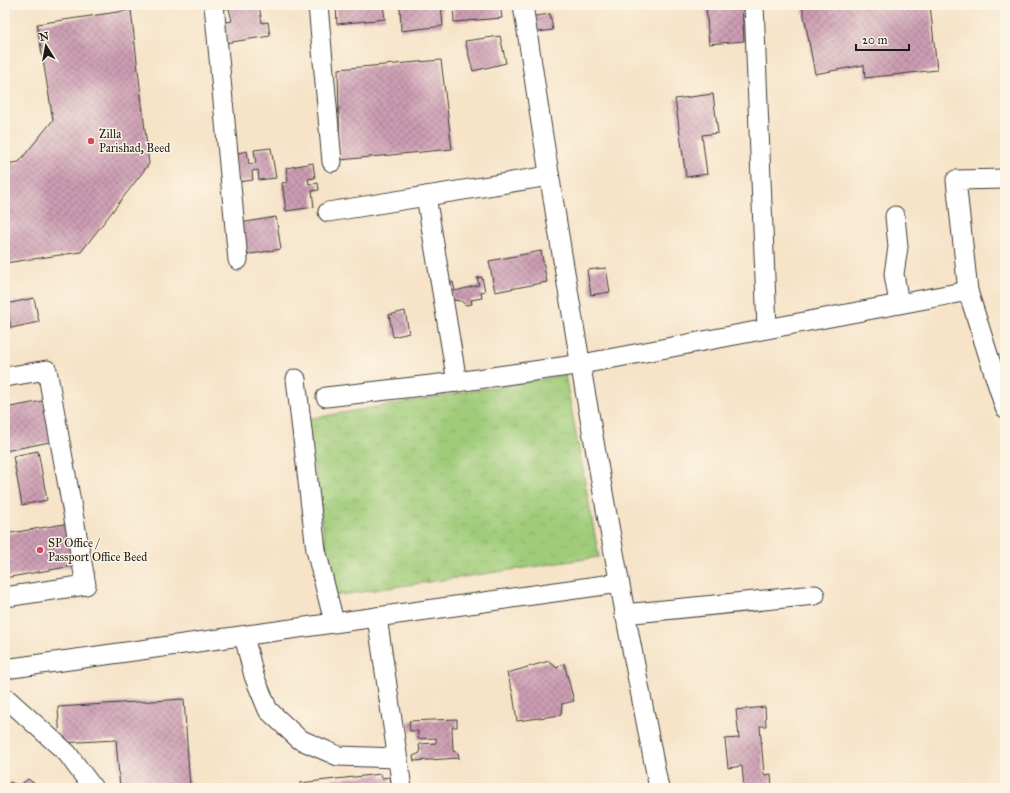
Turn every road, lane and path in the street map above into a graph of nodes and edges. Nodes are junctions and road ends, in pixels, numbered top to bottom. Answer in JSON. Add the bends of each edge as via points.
{"nodes":[{"id":1,"x":214,"y":5,"type":"edge"},
{"id":2,"x":318,"y":5,"type":"edge"},
{"id":3,"x":523,"y":5,"type":"edge"},
{"id":4,"x":754,"y":5,"type":"edge"},
{"id":5,"x":332,"y":162,"type":"dead end"},
{"id":6,"x":549,"y":176,"type":"junction"},
{"id":7,"x":1005,"y":179,"type":"edge"},
{"id":8,"x":426,"y":196,"type":"junction"},
{"id":9,"x":328,"y":212,"type":"dead end"},
{"id":10,"x":895,"y":216,"type":"dead end"},
{"id":11,"x":238,"y":260,"type":"dead end"},
{"id":12,"x":968,"y":291,"type":"junction"},
{"id":13,"x":899,"y":304,"type":"junction"},
{"id":14,"x":767,"y":328,"type":"junction"},
{"id":15,"x":582,"y":364,"type":"junction"},
{"id":16,"x":5,"y":377,"type":"edge"},
{"id":17,"x":296,"y":379,"type":"dead end"},
{"id":18,"x":457,"y":382,"type":"junction"},
{"id":19,"x":326,"y":398,"type":"dead end"},
{"id":20,"x":1005,"y":408,"type":"edge"},
{"id":21,"x":619,"y":583,"type":"junction"},
{"id":22,"x":815,"y":595,"type":"dead end"},
{"id":23,"x":5,"y":597,"type":"edge"},
{"id":24,"x":624,"y":614,"type":"junction"},
{"id":25,"x":377,"y":617,"type":"junction"},
{"id":26,"x":334,"y":622,"type":"junction"},
{"id":27,"x":244,"y":636,"type":"junction"},
{"id":28,"x":5,"y":669,"type":"edge"},
{"id":29,"x":5,"y":697,"type":"edge"},
{"id":30,"x":397,"y":758,"type":"junction"},
{"id":31,"x":93,"y":788,"type":"edge"},
{"id":32,"x":402,"y":788,"type":"edge"},
{"id":33,"x":659,"y":788,"type":"edge"}],
"edges":[{"from":1,"to":11,"type":"street"},
{"from":2,"to":5,"type":"street"},
{"from":3,"to":6,"type":"street"},
{"from":4,"to":14,"type":"street"},
{"from":6,"to":8,"type":"street"},
{"from":6,"to":15,"type":"street"},
{"from":7,"to":12,"type":"street","via":[[956,180]]},
{"from":8,"to":9,"type":"street"},
{"from":8,"to":18,"type":"street"},
{"from":10,"to":13,"type":"street","via":[[898,247],[894,274]]},
{"from":12,"to":13,"type":"street"},
{"from":12,"to":20,"type":"street"},
{"from":13,"to":14,"type":"street"},
{"from":14,"to":15,"type":"street"},
{"from":15,"to":18,"type":"street"},
{"from":15,"to":21,"type":"street"},
{"from":16,"to":23,"type":"street","via":[[47,370],[86,585]]},
{"from":17,"to":26,"type":"street","via":[[316,550]]},
{"from":18,"to":19,"type":"street"},
{"from":21,"to":24,"type":"street"},
{"from":21,"to":25,"type":"street"},
{"from":22,"to":24,"type":"street"},
{"from":24,"to":33,"type":"street"},
{"from":25,"to":26,"type":"street"},
{"from":25,"to":30,"type":"street"},
{"from":26,"to":27,"type":"street"},
{"from":27,"to":28,"type":"street"},
{"from":27,"to":30,"type":"street","via":[[254,676],[268,710],[299,739],[338,756]]},
{"from":29,"to":31,"type":"street","via":[[67,753]]},
{"from":30,"to":32,"type":"street"}]}
